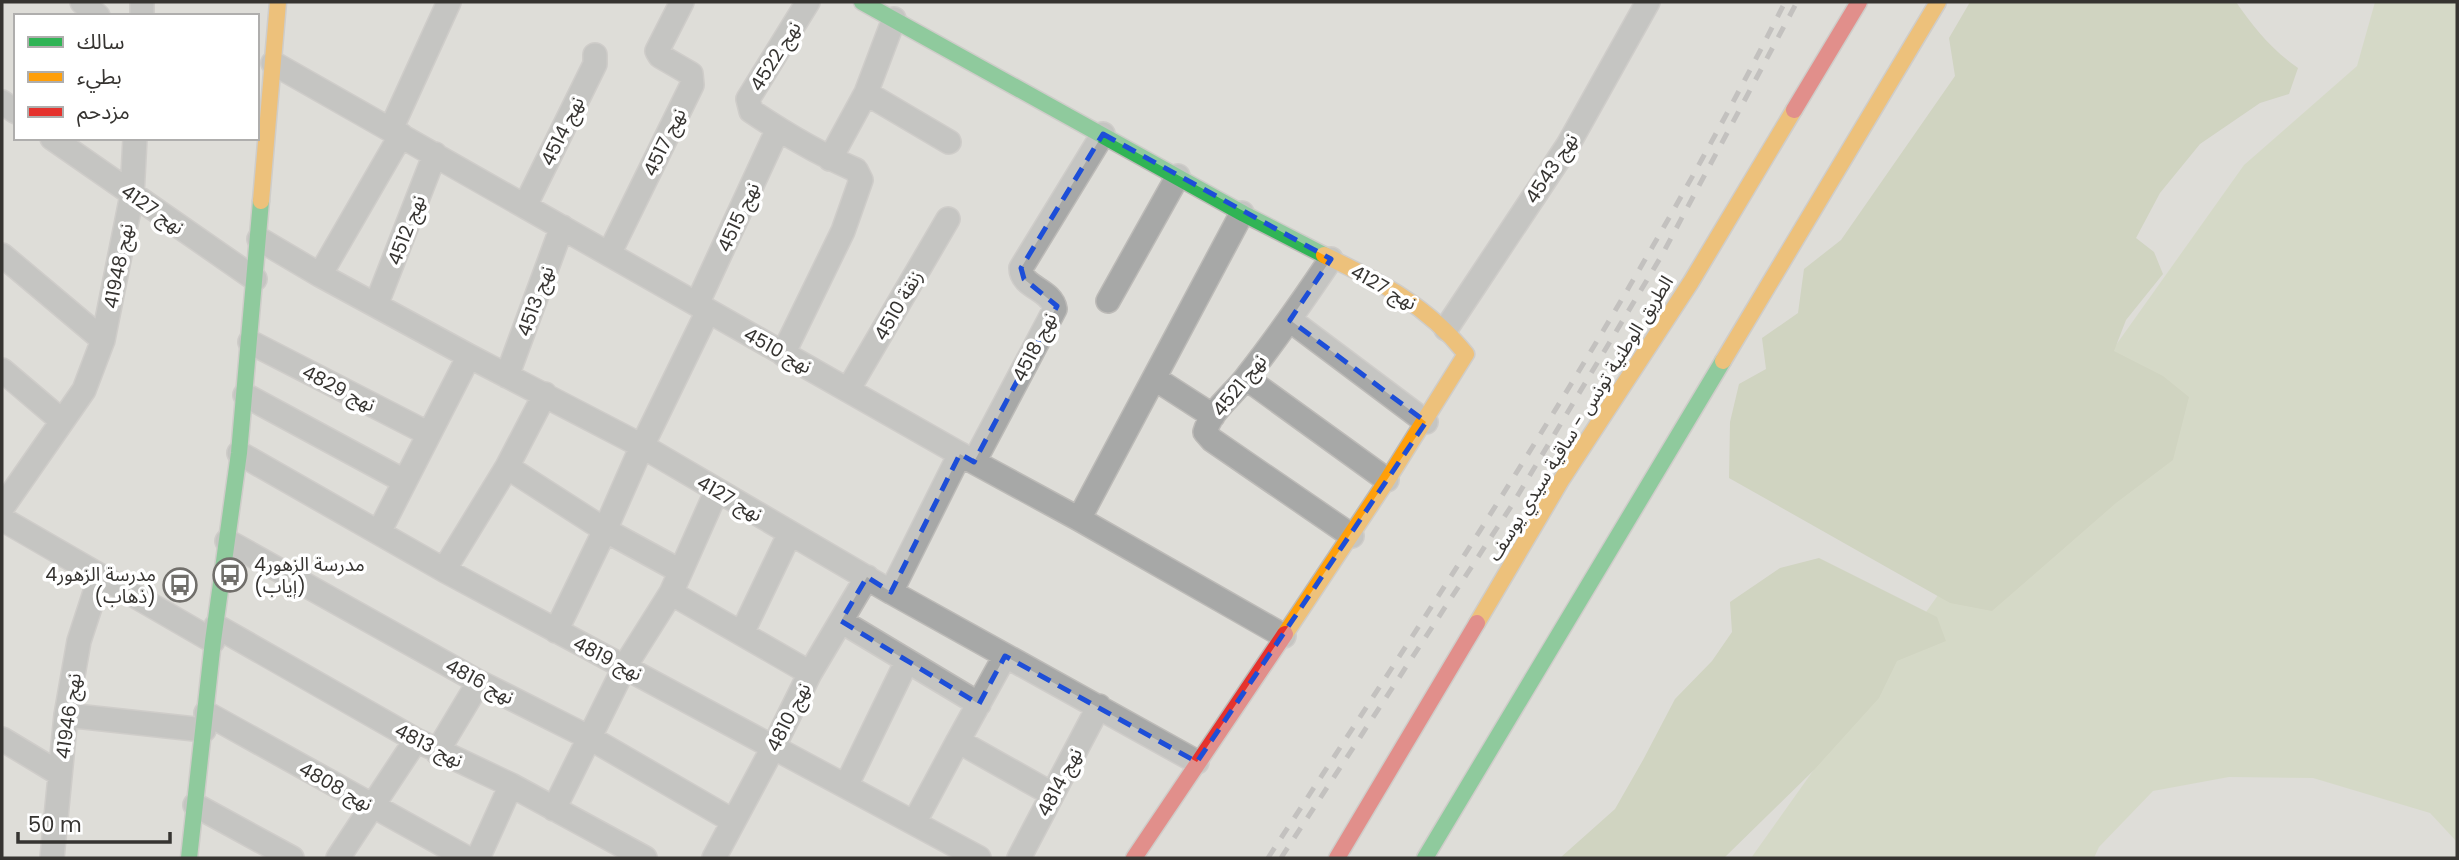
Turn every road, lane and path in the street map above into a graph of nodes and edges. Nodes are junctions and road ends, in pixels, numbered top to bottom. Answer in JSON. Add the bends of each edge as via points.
{"nodes":[{"id":1,"x":82,"y":2,"type":"edge"},
{"id":2,"x":278,"y":2,"type":"edge"},
{"id":3,"x":449,"y":2,"type":"edge"},
{"id":4,"x":682,"y":2,"type":"edge"},
{"id":5,"x":808,"y":2,"type":"edge"},
{"id":6,"x":862,"y":2,"type":"edge"},
{"id":7,"x":1648,"y":2,"type":"edge"},
{"id":8,"x":1859,"y":2,"type":"edge"},
{"id":9,"x":1938,"y":2,"type":"edge"},
{"id":10,"x":96,"y":14,"type":"edge"},
{"id":11,"x":894,"y":19,"type":"junction"},
{"id":12,"x":595,"y":55,"type":"dead end"},
{"id":13,"x":268,"y":69,"type":"edge"},
{"id":14,"x":866,"y":93,"type":"junction"},
{"id":15,"x":778,"y":129,"type":"junction"},
{"id":16,"x":396,"y":132,"type":"junction"},
{"id":17,"x":1103,"y":134,"type":"junction"},
{"id":18,"x":55,"y":140,"type":"edge"},
{"id":19,"x":135,"y":140,"type":"edge"},
{"id":20,"x":949,"y":142,"type":"dead end"},
{"id":21,"x":435,"y":155,"type":"junction"},
{"id":22,"x":830,"y":159,"type":"junction"},
{"id":23,"x":1178,"y":176,"type":"junction"},
{"id":24,"x":132,"y":195,"type":"junction"},
{"id":25,"x":525,"y":205,"type":"junction"},
{"id":26,"x":1242,"y":212,"type":"junction"},
{"id":27,"x":948,"y":219,"type":"dead end"},
{"id":28,"x":562,"y":227,"type":"junction"},
{"id":29,"x":259,"y":239,"type":"junction"},
{"id":30,"x":609,"y":254,"type":"junction"},
{"id":31,"x":1331,"y":259,"type":"junction"},
{"id":32,"x":3,"y":260,"type":"edge"},
{"id":33,"x":320,"y":275,"type":"junction"},
{"id":34,"x":256,"y":279,"type":"junction"},
{"id":35,"x":1108,"y":301,"type":"dead end"},
{"id":36,"x":376,"y":305,"type":"junction"},
{"id":37,"x":703,"y":308,"type":"junction"},
{"id":38,"x":1290,"y":320,"type":"junction"},
{"id":39,"x":1446,"y":329,"type":"junction"},
{"id":40,"x":103,"y":340,"type":"junction"},
{"id":41,"x":250,"y":342,"type":"junction"},
{"id":42,"x":783,"y":354,"type":"junction"},
{"id":43,"x":469,"y":356,"type":"junction"},
{"id":44,"x":2,"y":370,"type":"edge"},
{"id":45,"x":507,"y":376,"type":"junction"},
{"id":46,"x":1154,"y":378,"type":"junction"},
{"id":47,"x":1246,"y":378,"type":"junction"},
{"id":48,"x":848,"y":390,"type":"junction"},
{"id":49,"x":545,"y":394,"type":"junction"},
{"id":50,"x":245,"y":395,"type":"junction"},
{"id":51,"x":1213,"y":416,"type":"junction"},
{"id":52,"x":62,"y":421,"type":"junction"},
{"id":53,"x":1426,"y":422,"type":"junction"},
{"id":54,"x":429,"y":434,"type":"junction"},
{"id":55,"x":642,"y":446,"type":"junction"},
{"id":56,"x":239,"y":453,"type":"junction"},
{"id":57,"x":967,"y":458,"type":"junction"},
{"id":58,"x":508,"y":467,"type":"junction"},
{"id":59,"x":1387,"y":480,"type":"junction"},
{"id":60,"x":404,"y":481,"type":"junction"},
{"id":61,"x":8,"y":483,"type":"edge"},
{"id":62,"x":717,"y":490,"type":"junction"},
{"id":63,"x":2,"y":508,"type":"edge"},
{"id":64,"x":2,"y":519,"type":"edge"},
{"id":65,"x":1079,"y":519,"type":"junction"},
{"id":66,"x":605,"y":530,"type":"junction"},
{"id":67,"x":379,"y":532,"type":"junction"},
{"id":68,"x":790,"y":533,"type":"junction"},
{"id":69,"x":1352,"y":536,"type":"junction"},
{"id":70,"x":227,"y":541,"type":"junction"},
{"id":71,"x":444,"y":570,"type":"junction"},
{"id":72,"x":867,"y":577,"type":"junction"},
{"id":73,"x":100,"y":578,"type":"junction"},
{"id":74,"x":675,"y":582,"type":"junction"},
{"id":75,"x":891,"y":592,"type":"junction"},
{"id":76,"x":841,"y":621,"type":"junction"},
{"id":77,"x":556,"y":631,"type":"junction"},
{"id":78,"x":742,"y":633,"type":"junction"},
{"id":79,"x":214,"y":634,"type":"junction"},
{"id":80,"x":1284,"y":636,"type":"junction"},
{"id":81,"x":1005,"y":656,"type":"junction"},
{"id":82,"x":907,"y":661,"type":"junction"},
{"id":83,"x":625,"y":666,"type":"junction"},
{"id":84,"x":810,"y":673,"type":"junction"},
{"id":85,"x":479,"y":681,"type":"junction"},
{"id":86,"x":979,"y":704,"type":"junction"},
{"id":87,"x":1100,"y":706,"type":"junction"},
{"id":88,"x":66,"y":715,"type":"junction"},
{"id":89,"x":205,"y":721,"type":"junction"},
{"id":90,"x":2,"y":738,"type":"edge"},
{"id":91,"x":590,"y":738,"type":"junction"},
{"id":92,"x":416,"y":740,"type":"junction"},
{"id":93,"x":958,"y":741,"type":"junction"},
{"id":94,"x":774,"y":746,"type":"junction"},
{"id":95,"x":437,"y":752,"type":"junction"},
{"id":96,"x":1197,"y":762,"type":"junction"},
{"id":97,"x":60,"y":774,"type":"junction"},
{"id":98,"x":511,"y":785,"type":"junction"},
{"id":99,"x":846,"y":786,"type":"junction"},
{"id":100,"x":1052,"y":794,"type":"junction"},
{"id":101,"x":195,"y":806,"type":"junction"},
{"id":102,"x":372,"y":806,"type":"junction"},
{"id":103,"x":554,"y":809,"type":"junction"},
{"id":104,"x":733,"y":821,"type":"junction"},
{"id":105,"x":914,"y":823,"type":"junction"},
{"id":106,"x":602,"y":848,"type":"edge"},
{"id":107,"x":52,"y":858,"type":"edge"},
{"id":108,"x":189,"y":858,"type":"edge"},
{"id":109,"x":292,"y":858,"type":"edge"},
{"id":110,"x":338,"y":858,"type":"edge"},
{"id":111,"x":467,"y":858,"type":"edge"},
{"id":112,"x":478,"y":858,"type":"edge"},
{"id":113,"x":645,"y":858,"type":"edge"},
{"id":114,"x":714,"y":858,"type":"edge"},
{"id":115,"x":979,"y":858,"type":"edge"},
{"id":116,"x":1019,"y":858,"type":"edge"},
{"id":117,"x":1134,"y":858,"type":"edge"},
{"id":118,"x":1337,"y":858,"type":"edge"},
{"id":119,"x":1426,"y":858,"type":"edge"}],
"edges":[{"from":1,"to":10,"type":"street"},
{"from":2,"to":13,"type":"main road"},
{"from":3,"to":16,"type":"street"},
{"from":4,"to":30,"type":"street","name":"نهج 4517","via":[[657,51],[691,74],[692,85]]},
{"from":5,"to":15,"type":"street","name":"نهج 4522","via":[[748,99],[751,111]]},
{"from":6,"to":11,"type":"main road","name":"نهج 4127"},
{"from":7,"to":39,"type":"street","name":"نهج 4543","via":[[1568,145]]},
{"from":8,"to":118,"type":"main road","name":"الطريق الوطنية تونس - ساقية سيدي يوسف","via":[[1690,282],[1562,479]]},
{"from":9,"to":119,"type":"main road"},
{"from":11,"to":14,"type":"street"},
{"from":11,"to":17,"type":"main road","name":"نهج 4127"},
{"from":12,"to":25,"type":"street","name":"نهج 4514","via":[[595,64]]},
{"from":13,"to":16,"type":"street","name":"نهج 4510"},
{"from":13,"to":29,"type":"main road"},
{"from":14,"to":20,"type":"street"},
{"from":14,"to":22,"type":"street"},
{"from":15,"to":22,"type":"street"},
{"from":15,"to":37,"type":"street","name":"نهج 4515"},
{"from":16,"to":21,"type":"street","name":"نهج 4510"},
{"from":16,"to":33,"type":"street"},
{"from":17,"to":23,"type":"main road","name":"نهج 4127"},
{"from":17,"to":57,"type":"street","name":"نهج 4518","via":[[1021,268],[1024,279],[1050,297],[1055,309]]},
{"from":18,"to":24,"type":"street","name":"نهج 4127"},
{"from":19,"to":24,"type":"street","name":"نهج 41948"},
{"from":21,"to":25,"type":"street","name":"نهج 4510"},
{"from":21,"to":36,"type":"street","name":"نهج 4512"},
{"from":22,"to":42,"type":"street","via":[[856,170],[861,180],[843,231]]},
{"from":23,"to":26,"type":"main road","name":"نهج 4127"},
{"from":23,"to":35,"type":"street"},
{"from":24,"to":34,"type":"street","name":"نهج 4127"},
{"from":24,"to":40,"type":"street","name":"نهج 41948"},
{"from":25,"to":28,"type":"street","name":"نهج 4510"},
{"from":26,"to":31,"type":"main road","name":"نهج 4127"},
{"from":26,"to":46,"type":"street"},
{"from":27,"to":48,"type":"street","name":"زنقة 4510"},
{"from":28,"to":30,"type":"street","name":"نهج 4510"},
{"from":28,"to":45,"type":"street","name":"نهج 4513"},
{"from":29,"to":33,"type":"street","name":"نهج 4127"},
{"from":29,"to":34,"type":"main road"},
{"from":30,"to":37,"type":"street","name":"نهج 4510"},
{"from":31,"to":38,"type":"street","name":"نهج 4521"},
{"from":31,"to":39,"type":"main road","name":"نهج 4127","via":[[1393,288]]},
{"from":32,"to":40,"type":"street"},
{"from":33,"to":36,"type":"street","name":"نهج 4127"},
{"from":34,"to":41,"type":"main road"},
{"from":36,"to":43,"type":"street","name":"نهج 4127"},
{"from":37,"to":42,"type":"street","name":"نهج 4510"},
{"from":37,"to":55,"type":"street","name":"نهج 4515"},
{"from":38,"to":47,"type":"street","name":"نهج 4521"},
{"from":38,"to":53,"type":"street"},
{"from":39,"to":53,"type":"main road","name":"نهج 4127","via":[[1466,354]]},
{"from":40,"to":52,"type":"street","name":"نهج 41948","via":[[84,390]]},
{"from":41,"to":50,"type":"main road"},
{"from":41,"to":54,"type":"street","name":"نهج 4829"},
{"from":42,"to":48,"type":"street","name":"نهج 4510"},
{"from":43,"to":45,"type":"street","name":"نهج 4127"},
{"from":43,"to":54,"type":"street"},
{"from":44,"to":52,"type":"street"},
{"from":45,"to":49,"type":"street","name":"نهج 4127"},
{"from":46,"to":51,"type":"street"},
{"from":46,"to":65,"type":"street"},
{"from":47,"to":51,"type":"street","name":"نهج 4521"},
{"from":47,"to":59,"type":"street"},
{"from":48,"to":57,"type":"street","name":"نهج 4510"},
{"from":49,"to":55,"type":"street","name":"نهج 4127"},
{"from":49,"to":58,"type":"street"},
{"from":50,"to":56,"type":"main road"},
{"from":50,"to":60,"type":"street"},
{"from":51,"to":69,"type":"street","name":"نهج 4521","via":[[1205,432],[1212,440]]},
{"from":52,"to":61,"type":"street","name":"نهج 41948"},
{"from":53,"to":59,"type":"main road","name":"نهج 4127"},
{"from":54,"to":60,"type":"street"},
{"from":55,"to":62,"type":"street","name":"نهج 4127"},
{"from":55,"to":66,"type":"street","name":"نهج 4515"},
{"from":56,"to":67,"type":"street","name":"نهج 4819"},
{"from":56,"to":70,"type":"main road"},
{"from":57,"to":65,"type":"street","name":"نهج 4510"},
{"from":57,"to":75,"type":"street","name":"نهج 4518"},
{"from":58,"to":66,"type":"street"},
{"from":58,"to":71,"type":"street"},
{"from":59,"to":69,"type":"main road","name":"نهج 4127"},
{"from":60,"to":67,"type":"street"},
{"from":61,"to":63,"type":"street","name":"نهج 41948"},
{"from":62,"to":68,"type":"street","name":"نهج 4127"},
{"from":62,"to":74,"type":"street"},
{"from":64,"to":73,"type":"street","name":"نهج 4813"},
{"from":65,"to":80,"type":"street","name":"نهج 4510"},
{"from":66,"to":74,"type":"street"},
{"from":66,"to":77,"type":"street","name":"نهج 4515"},
{"from":67,"to":71,"type":"street","name":"نهج 4819"},
{"from":68,"to":72,"type":"street","name":"نهج 4127"},
{"from":68,"to":78,"type":"street"},
{"from":69,"to":80,"type":"main road","name":"نهج 4127"},
{"from":70,"to":79,"type":"main road"},
{"from":70,"to":85,"type":"street","name":"نهج 4816"},
{"from":71,"to":77,"type":"street","name":"نهج 4819"},
{"from":72,"to":75,"type":"street","name":"نهج 4127"},
{"from":72,"to":76,"type":"street","name":"نهج 4810"},
{"from":73,"to":79,"type":"street","name":"نهج 4813"},
{"from":73,"to":88,"type":"street","name":"نهج 41946","via":[[79,641]]},
{"from":74,"to":78,"type":"street"},
{"from":74,"to":83,"type":"street"},
{"from":75,"to":81,"type":"street","name":"نهج 4127"},
{"from":76,"to":82,"type":"street"},
{"from":76,"to":84,"type":"street","name":"نهج 4810"},
{"from":77,"to":83,"type":"street","name":"نهج 4819"},
{"from":78,"to":84,"type":"street"},
{"from":79,"to":89,"type":"main road"},
{"from":79,"to":92,"type":"street","name":"نهج 4813"},
{"from":80,"to":96,"type":"main road","name":"نهج 4127"},
{"from":81,"to":86,"type":"street"},
{"from":81,"to":87,"type":"street","name":"نهج 4127"},
{"from":82,"to":86,"type":"street"},
{"from":82,"to":99,"type":"street"},
{"from":83,"to":91,"type":"street"},
{"from":83,"to":94,"type":"street","name":"نهج 4819"},
{"from":84,"to":94,"type":"street","name":"نهج 4810"},
{"from":85,"to":91,"type":"street","name":"نهج 4816"},
{"from":85,"to":95,"type":"street"},
{"from":86,"to":93,"type":"street"},
{"from":87,"to":96,"type":"street","name":"نهج 4127"},
{"from":87,"to":100,"type":"street","name":"نهج 4814"},
{"from":88,"to":89,"type":"street"},
{"from":88,"to":97,"type":"street","name":"نهج 41946"},
{"from":89,"to":101,"type":"main road"},
{"from":89,"to":102,"type":"street","name":"نهج 4808"},
{"from":90,"to":97,"type":"street"},
{"from":91,"to":103,"type":"street"},
{"from":91,"to":104,"type":"street","name":"نهج 4816"},
{"from":92,"to":95,"type":"street","name":"نهج 4813"},
{"from":92,"to":102,"type":"street"},
{"from":93,"to":100,"type":"street"},
{"from":93,"to":105,"type":"street"},
{"from":94,"to":99,"type":"street","name":"نهج 4819"},
{"from":94,"to":104,"type":"street","name":"نهج 4810"},
{"from":95,"to":98,"type":"street","name":"نهج 4813"},
{"from":96,"to":117,"type":"main road","name":"نهج 4127"},
{"from":97,"to":107,"type":"street","name":"نهج 41946"},
{"from":98,"to":103,"type":"street","name":"نهج 4813"},
{"from":98,"to":112,"type":"street"},
{"from":99,"to":105,"type":"street","name":"نهج 4819"},
{"from":100,"to":116,"type":"street","name":"نهج 4814"},
{"from":101,"to":108,"type":"main road"},
{"from":101,"to":109,"type":"street"},
{"from":102,"to":110,"type":"street"},
{"from":102,"to":111,"type":"street","name":"نهج 4808"},
{"from":103,"to":106,"type":"street","name":"نهج 4813"},
{"from":104,"to":114,"type":"street","name":"نهج 4810"},
{"from":105,"to":115,"type":"street","name":"نهج 4819"},
{"from":106,"to":113,"type":"street","name":"نهج 4813"}]}
